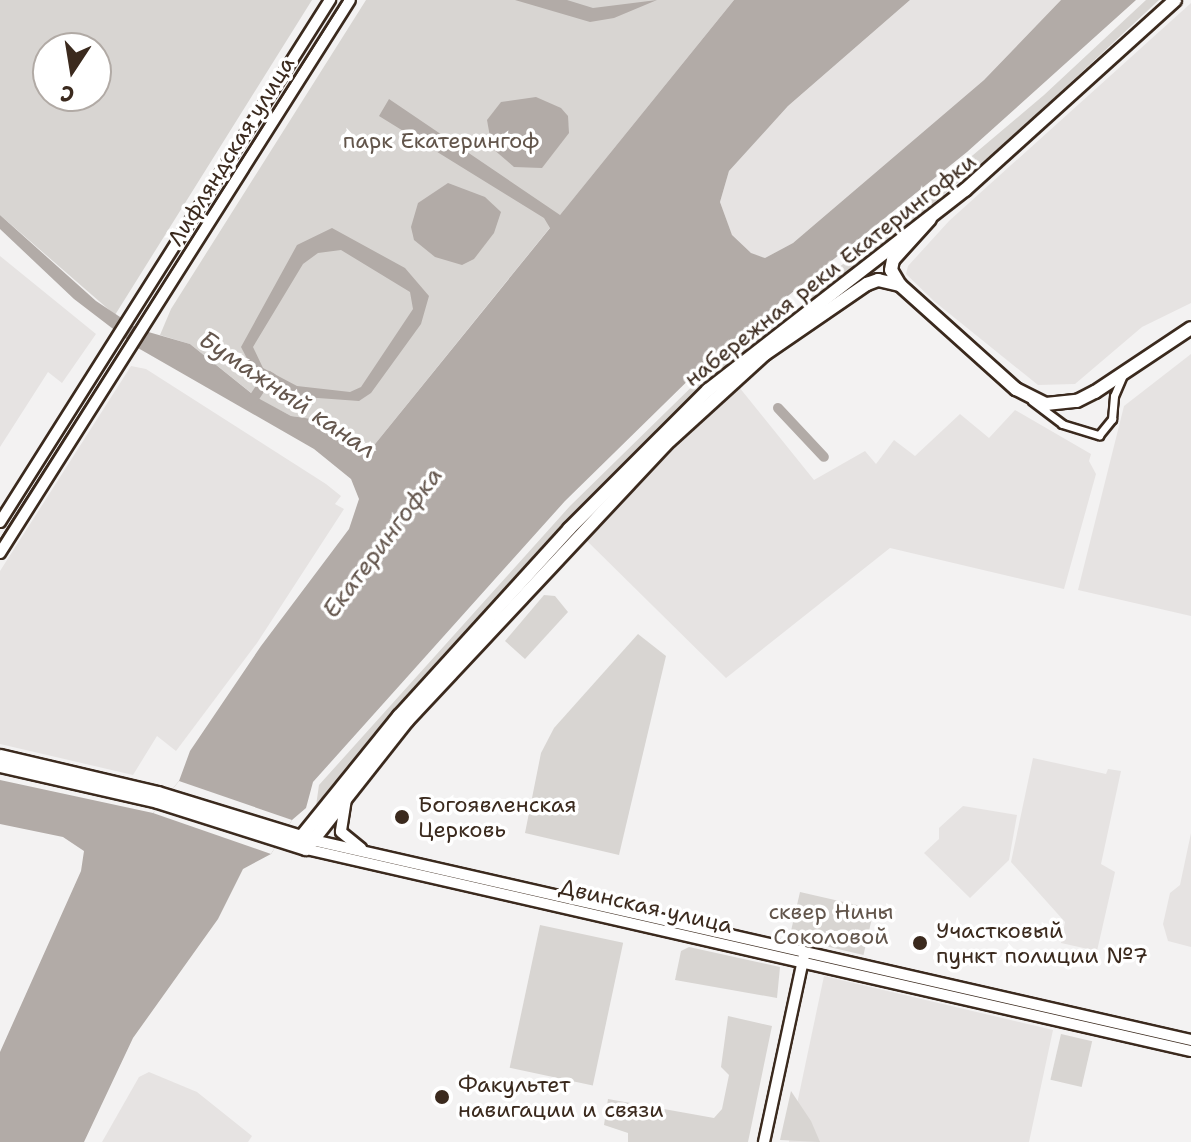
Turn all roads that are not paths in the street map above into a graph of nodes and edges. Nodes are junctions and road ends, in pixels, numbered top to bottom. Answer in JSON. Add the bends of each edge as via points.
{"nodes":[{"id":1,"x":330,"y":0,"type":"edge"},
{"id":2,"x":350,"y":0,"type":"edge"},
{"id":3,"x":1175,"y":0,"type":"edge"},
{"id":4,"x":930,"y":219,"type":"junction"},
{"id":5,"x":900,"y":285,"type":"junction"},
{"id":6,"x":1191,"y":328,"type":"edge"},
{"id":7,"x":1126,"y":370,"type":"junction"},
{"id":8,"x":1031,"y":400,"type":"junction"},
{"id":9,"x":0,"y":522,"type":"edge"},
{"id":10,"x":0,"y":553,"type":"edge"},
{"id":11,"x":0,"y":756,"type":"edge"},
{"id":12,"x":0,"y":766,"type":"edge"},
{"id":13,"x":346,"y":797,"type":"junction"},
{"id":14,"x":162,"y":799,"type":"junction"},
{"id":15,"x":307,"y":842,"type":"junction"},
{"id":16,"x":370,"y":854,"type":"junction"},
{"id":17,"x":806,"y":950,"type":"junction"},
{"id":18,"x":803,"y":962,"type":"junction"},
{"id":19,"x":1191,"y":1040,"type":"edge"},
{"id":20,"x":1191,"y":1051,"type":"edge"},
{"id":21,"x":764,"y":1142,"type":"edge"}],
"edges":[{"from":1,"to":9,"type":"street","name":"Лифляндская улица"},
{"from":2,"to":10,"type":"street","name":"Лифляндская улица"},
{"from":3,"to":4,"type":"main road","name":"набережная реки Екатерингофки","via":[[1064,105]]},
{"from":4,"to":5,"type":"main road","via":[[893,260],[891,270]]},
{"from":4,"to":15,"type":"main road","name":"набережная реки Екатерингофки","via":[[740,362],[657,439],[399,716]]},
{"from":5,"to":8,"type":"main road"},
{"from":5,"to":13,"type":"main road","name":"набережная реки Екатерингофки","via":[[878,280],[867,284],[756,362],[665,445],[407,721]]},
{"from":6,"to":7,"type":"main road"},
{"from":7,"to":8,"type":"main road","via":[[1077,401]]},
{"from":7,"to":8,"type":"street","via":[[1114,396],[1112,419],[1099,435],[1062,424]]},
{"from":11,"to":14,"type":"main road"},
{"from":12,"to":14,"type":"main road"},
{"from":13,"to":15,"type":"main road","name":"набережная реки Екатерингофки"},
{"from":13,"to":16,"type":"street","via":[[341,832]]},
{"from":14,"to":15,"type":"main road","name":"Двинская улица"},
{"from":15,"to":16,"type":"street","name":"Двинская улица"},
{"from":15,"to":18,"type":"street","name":"Двинская улица"},
{"from":16,"to":17,"type":"street","name":"Двинская улица"},
{"from":17,"to":18,"type":"street"},
{"from":17,"to":19,"type":"street","name":"Двинская улица"},
{"from":18,"to":20,"type":"street","name":"Двинская улица"},
{"from":18,"to":21,"type":"street"}]}
